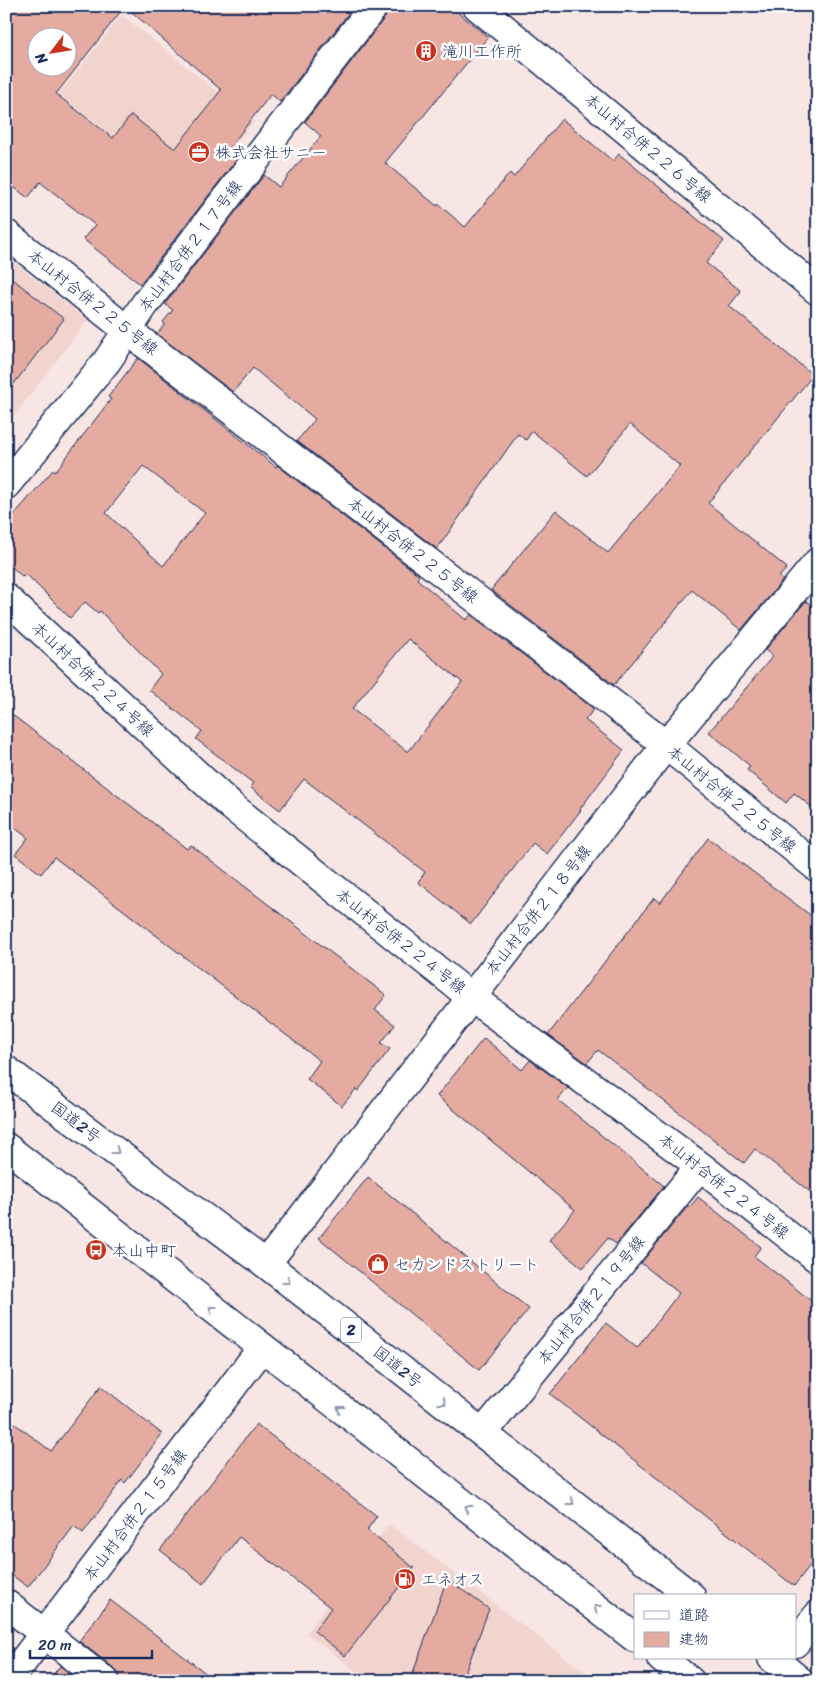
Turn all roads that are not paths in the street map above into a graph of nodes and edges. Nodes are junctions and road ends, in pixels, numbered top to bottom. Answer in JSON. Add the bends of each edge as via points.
{"nodes":[{"id":1,"x":374,"y":6,"type":"edge"},
{"id":2,"x":477,"y":6,"type":"edge"},
{"id":3,"x":6,"y":234,"type":"edge"},
{"id":4,"x":818,"y":292,"type":"edge"},
{"id":5,"x":128,"y":330,"type":"junction"},
{"id":6,"x":6,"y":485,"type":"edge"},
{"id":7,"x":818,"y":562,"type":"edge"},
{"id":8,"x":6,"y":598,"type":"edge"},
{"id":9,"x":666,"y":745,"type":"junction"},
{"id":10,"x":818,"y":868,"type":"edge"},
{"id":11,"x":471,"y":997,"type":"junction"},
{"id":12,"x":6,"y":1070,"type":"edge"},
{"id":13,"x":6,"y":1147,"type":"edge"},
{"id":14,"x":700,"y":1166,"type":"junction"},
{"id":15,"x":818,"y":1259,"type":"edge"},
{"id":16,"x":266,"y":1264,"type":"junction"},
{"id":17,"x":262,"y":1348,"type":"junction"},
{"id":18,"x":483,"y":1433,"type":"junction"},
{"id":19,"x":688,"y":1594,"type":"edge"},
{"id":20,"x":6,"y":1604,"type":"edge"},
{"id":21,"x":818,"y":1615,"type":"edge"},
{"id":22,"x":44,"y":1634,"type":"junction"},
{"id":23,"x":634,"y":1637,"type":"edge"},
{"id":24,"x":796,"y":1640,"type":"edge"},
{"id":25,"x":664,"y":1660,"type":"edge"},
{"id":26,"x":785,"y":1660,"type":"edge"},
{"id":27,"x":8,"y":1681,"type":"edge"},
{"id":28,"x":105,"y":1681,"type":"edge"},
{"id":29,"x":690,"y":1681,"type":"edge"},
{"id":30,"x":800,"y":1681,"type":"edge"}],
"edges":[{"from":1,"to":5,"type":"main road","name":"本山村合併２１７号線"},
{"from":2,"to":4,"type":"main road","name":"本山村合併２２６号線"},
{"from":3,"to":5,"type":"main road","name":"本山村合併２２５号線"},
{"from":5,"to":6,"type":"main road","name":"本山村合併２１７号線","via":[[107,361]]},
{"from":5,"to":9,"type":"main road","name":"本山村合併２２５号線"},
{"from":7,"to":9,"type":"main road","name":"本山村合併２１８号線"},
{"from":8,"to":11,"type":"main road","name":"本山村合併２２４号線","via":[[230,805]]},
{"from":9,"to":10,"type":"main road","name":"本山村合併２２５号線"},
{"from":9,"to":11,"type":"main road","name":"本山村合併２１８号線"},
{"from":11,"to":14,"type":"main road","name":"本山村合併２２４号線"},
{"from":11,"to":16,"type":"main road","name":"本山村合併２１８号線"},
{"from":12,"to":16,"type":"main road","name":"国道2号","number":"2","one_way":true},
{"from":17,"to":13,"type":"main road","one_way":true},
{"from":14,"to":15,"type":"main road","name":"本山村合併２２４号線"},
{"from":14,"to":18,"type":"main road","name":"本山村合併２１９号線"},
{"from":16,"to":18,"type":"main road","name":"国道2号","number":"2","one_way":true},
{"from":17,"to":22,"type":"main road","name":"本山村合併２１５号線"},
{"from":23,"to":17,"type":"main road","one_way":true},
{"from":18,"to":19,"type":"main road","name":"国道2号","number":"2","one_way":true},
{"from":20,"to":22,"type":"main road"},
{"from":21,"to":24,"type":"main road"},
{"from":22,"to":27,"type":"main road","name":"本山村合併２１５号線"},
{"from":22,"to":28,"type":"main road"},
{"from":25,"to":29,"type":"main road"},
{"from":26,"to":30,"type":"main road"}]}
